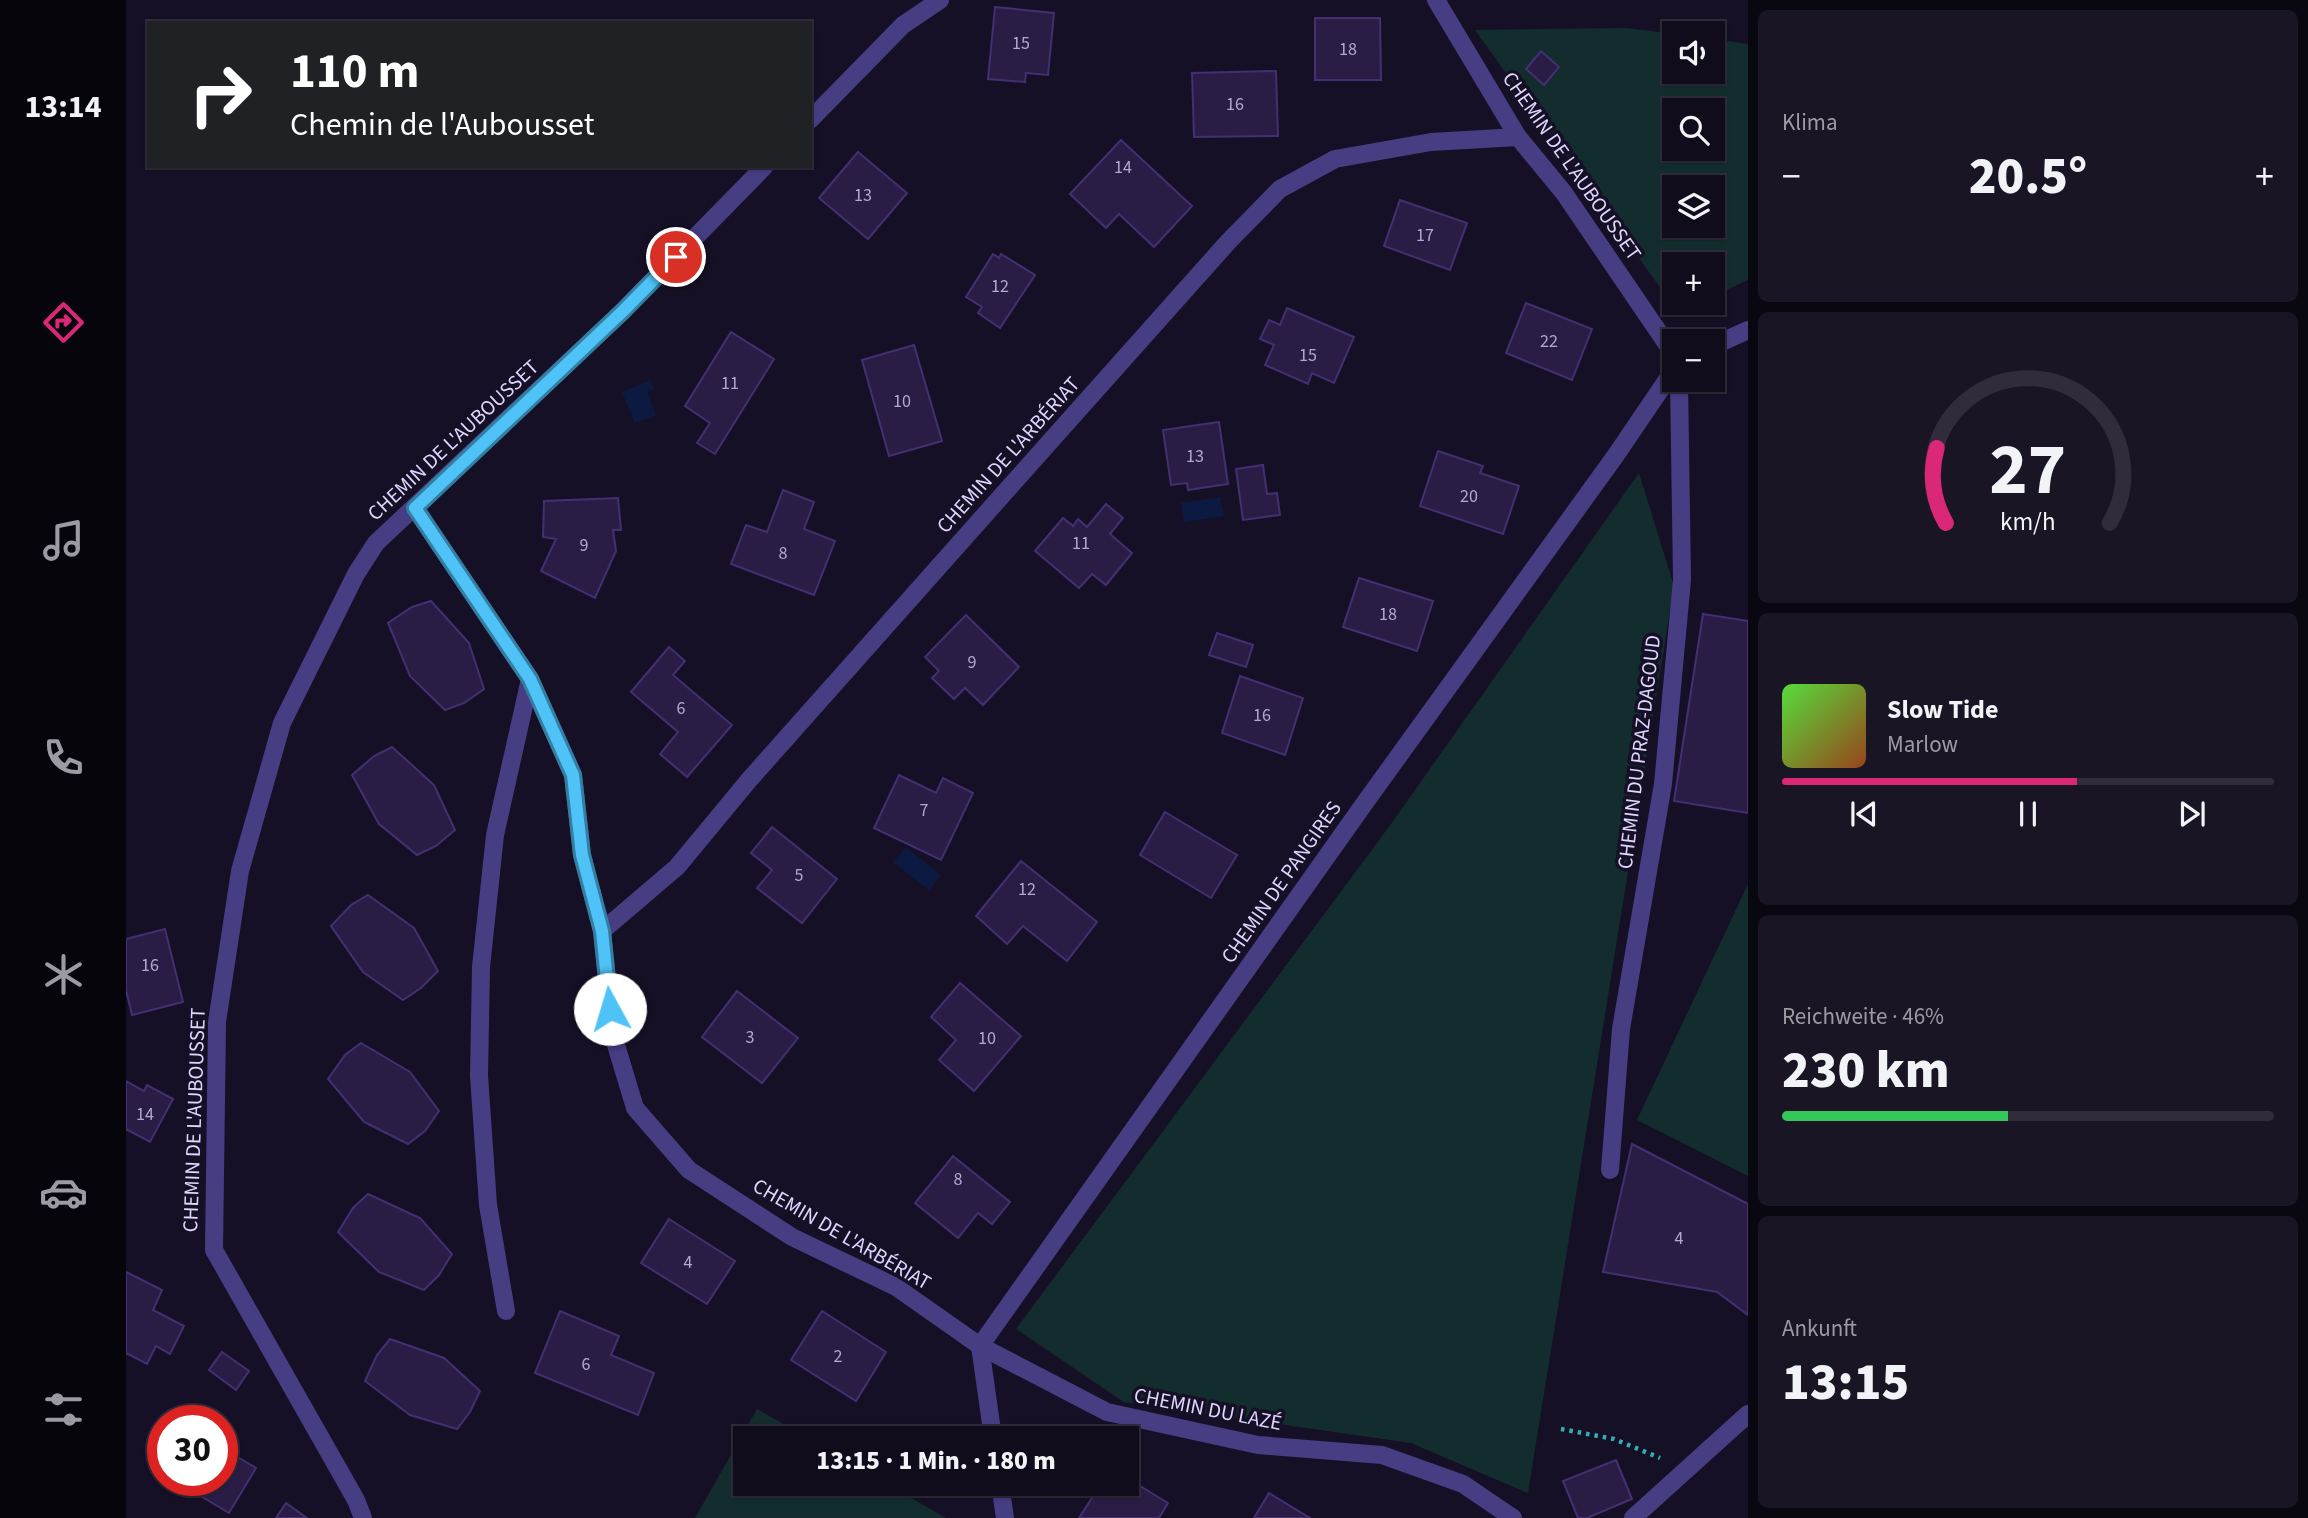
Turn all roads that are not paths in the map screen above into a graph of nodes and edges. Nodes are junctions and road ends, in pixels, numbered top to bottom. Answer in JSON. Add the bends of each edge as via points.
{"nodes":[{"id":1,"x":940,"y":0,"type":"edge"},
{"id":2,"x":1436,"y":0,"type":"edge"},
{"id":3,"x":812,"y":118,"type":"edge"},
{"id":4,"x":1518,"y":136,"type":"junction"},
{"id":5,"x":763,"y":168,"type":"edge"},
{"id":6,"x":1748,"y":330,"type":"edge"},
{"id":7,"x":1662,"y":337,"type":"edge"},
{"id":8,"x":1725,"y":341,"type":"edge"},
{"id":9,"x":1662,"y":387,"type":"edge"},
{"id":10,"x":1679,"y":392,"type":"edge"},
{"id":11,"x":415,"y":508,"type":"junction"},
{"id":12,"x":530,"y":679,"type":"junction"},
{"id":13,"x":602,"y":931,"type":"junction"},
{"id":14,"x":1610,"y":1170,"type":"dead end"},
{"id":15,"x":506,"y":1311,"type":"dead end"},
{"id":16,"x":980,"y":1346,"type":"junction"},
{"id":17,"x":1746,"y":1418,"type":"edge"},
{"id":18,"x":991,"y":1426,"type":"edge"},
{"id":19,"x":1002,"y":1496,"type":"edge"},
{"id":20,"x":363,"y":1518,"type":"edge"},
{"id":21,"x":1005,"y":1518,"type":"edge"},
{"id":22,"x":1513,"y":1518,"type":"edge"},
{"id":23,"x":1633,"y":1518,"type":"edge"}],
"edges":[{"from":1,"to":3,"type":"street","via":[[903,25]]},
{"from":2,"to":4,"type":"street","name":"CHEMIN DE L'AUBOUSSET"},
{"from":4,"to":7,"type":"street","name":"CHEMIN DE L'AUBOUSSET","via":[[1564,192]]},
{"from":4,"to":13,"type":"street","name":"CHEMIN DE L'ARBÉRIAT","via":[[1432,142],[1335,159],[1280,189],[998,500],[677,867]]},
{"from":5,"to":11,"type":"street","name":"CHEMIN DE L'AUBOUSSET","via":[[623,311]]},
{"from":6,"to":8,"type":"street"},
{"from":9,"to":16,"type":"street","name":"CHEMIN DE PANGIRES"},
{"from":10,"to":14,"type":"street","name":"CHEMIN DU PRAZ-DAGOUD","via":[[1682,580],[1663,784],[1621,1029]]},
{"from":11,"to":12,"type":"street","name":"CHEMIN DE L'ARBÉRIAT"},
{"from":11,"to":20,"type":"street","name":"CHEMIN DE L'AUBOUSSET","via":[[376,543],[356,574],[282,723],[240,871],[216,1022],[214,1250]]},
{"from":12,"to":13,"type":"street","name":"CHEMIN DE L'ARBÉRIAT","via":[[573,775],[582,855]]},
{"from":12,"to":15,"type":"street","via":[[495,835],[481,967],[479,1076],[488,1205]]},
{"from":13,"to":16,"type":"street","name":"CHEMIN DE L'ARBÉRIAT","via":[[613,1035],[635,1108],[689,1170],[792,1237],[896,1287]]},
{"from":16,"to":18,"type":"street"},
{"from":16,"to":22,"type":"street","name":"CHEMIN DU LAZÉ","via":[[1107,1412],[1258,1445],[1382,1455],[1463,1484]]},
{"from":17,"to":23,"type":"street"},
{"from":19,"to":21,"type":"street"}]}
